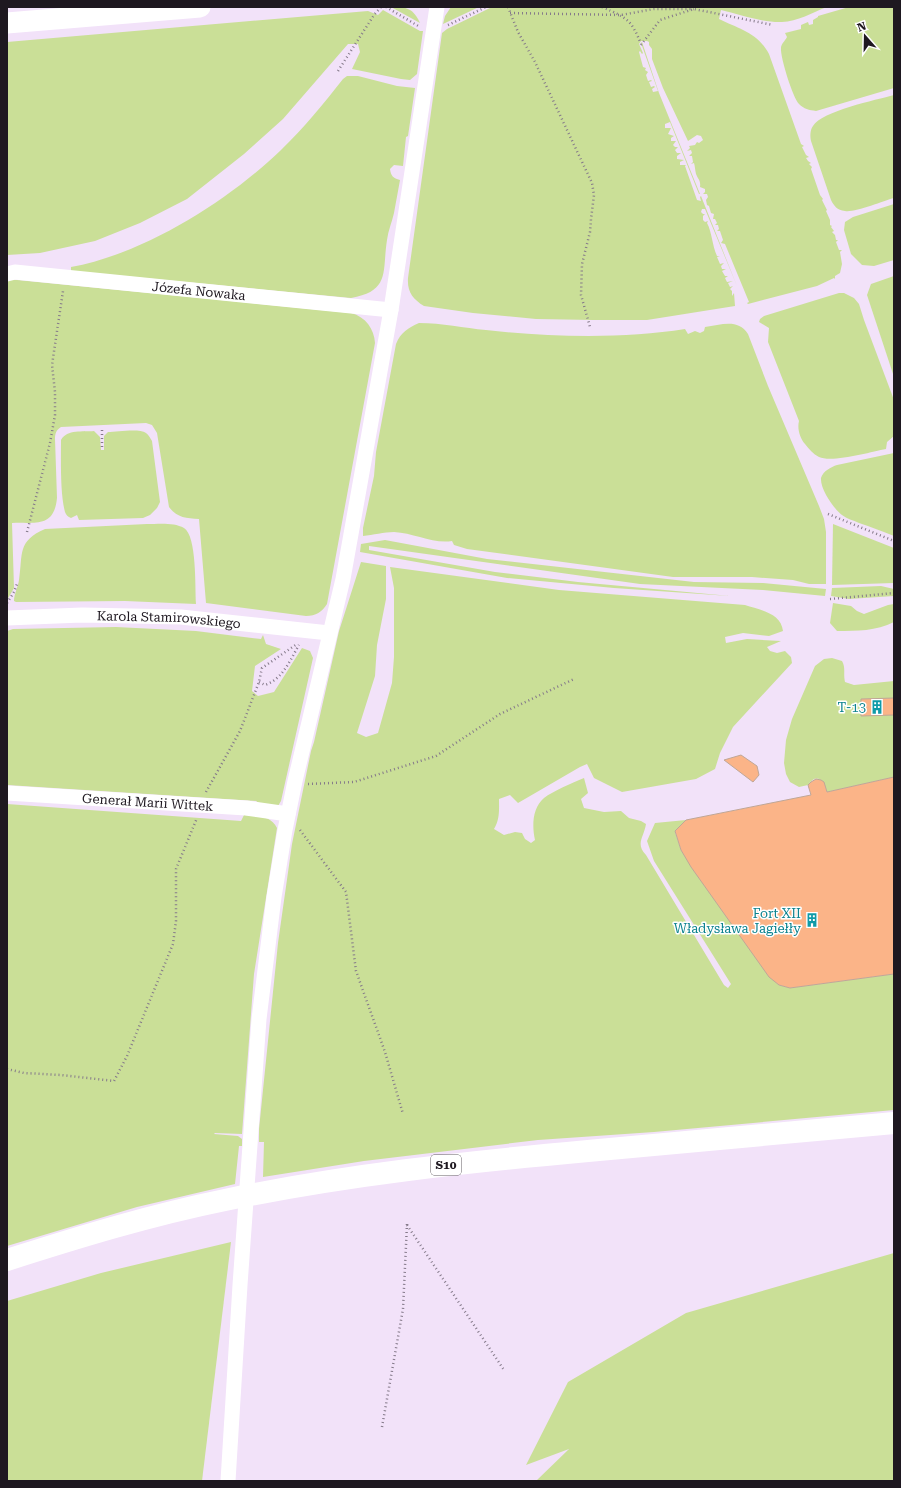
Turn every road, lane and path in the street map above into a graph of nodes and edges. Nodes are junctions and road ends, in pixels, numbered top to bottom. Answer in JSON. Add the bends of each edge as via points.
{"nodes":[{"id":1,"x":200,"y":7,"type":"edge"},
{"id":2,"x":381,"y":7,"type":"edge"},
{"id":3,"x":437,"y":7,"type":"edge"},
{"id":4,"x":508,"y":7,"type":"edge"},
{"id":5,"x":602,"y":7,"type":"edge"},
{"id":6,"x":694,"y":8,"type":"junction"},
{"id":7,"x":510,"y":13,"type":"junction"},
{"id":8,"x":621,"y":15,"type":"junction"},
{"id":9,"x":7,"y":23,"type":"edge"},
{"id":10,"x":773,"y":25,"type":"dead end"},
{"id":11,"x":338,"y":72,"type":"dead end"},
{"id":12,"x":7,"y":274,"type":"edge"},
{"id":13,"x":65,"y":277,"type":"junction"},
{"id":14,"x":390,"y":310,"type":"junction"},
{"id":15,"x":590,"y":327,"type":"dead end"},
{"id":16,"x":102,"y":430,"type":"dead end"},
{"id":17,"x":102,"y":449,"type":"dead end"},
{"id":18,"x":828,"y":514,"type":"dead end"},
{"id":19,"x":27,"y":532,"type":"dead end"},
{"id":20,"x":894,"y":541,"type":"edge"},
{"id":21,"x":17,"y":584,"type":"dead end"},
{"id":22,"x":894,"y":593,"type":"edge"},
{"id":23,"x":830,"y":599,"type":"dead end"},
{"id":24,"x":7,"y":602,"type":"edge"},
{"id":25,"x":7,"y":618,"type":"edge"},
{"id":26,"x":329,"y":632,"type":"junction"},
{"id":27,"x":574,"y":679,"type":"dead end"},
{"id":28,"x":259,"y":682,"type":"junction"},
{"id":29,"x":304,"y":784,"type":"dead end"},
{"id":30,"x":7,"y":793,"type":"edge"},
{"id":31,"x":199,"y":810,"type":"junction"},
{"id":32,"x":288,"y":814,"type":"junction"},
{"id":33,"x":7,"y":1069,"type":"edge"},
{"id":34,"x":403,"y":1114,"type":"dead end"},
{"id":35,"x":894,"y":1123,"type":"edge"},
{"id":36,"x":7,"y":1260,"type":"edge"},
{"id":37,"x":504,"y":1370,"type":"dead end"},
{"id":38,"x":382,"y":1427,"type":"dead end"},
{"id":39,"x":228,"y":1481,"type":"edge"}],
"edges":[{"from":1,"to":9,"type":"main road"},
{"from":2,"to":11,"type":"path"},
{"from":3,"to":14,"type":"street"},
{"from":4,"to":7,"type":"path"},
{"from":5,"to":8,"type":"path"},
{"from":6,"to":8,"type":"path","via":[[654,9]]},
{"from":6,"to":8,"type":"path","via":[[660,20],[642,45],[634,27]]},
{"from":6,"to":10,"type":"path"},
{"from":7,"to":8,"type":"path"},
{"from":7,"to":15,"type":"path","via":[[592,183],[594,195],[590,232],[582,264],[580,295]]},
{"from":12,"to":13,"type":"street","name":"Józefa Nowaka","via":[[15,272]]},
{"from":13,"to":14,"type":"street","name":"Józefa Nowaka"},
{"from":13,"to":19,"type":"path","via":[[52,365],[56,415]]},
{"from":14,"to":26,"type":"street","via":[[343,579]]},
{"from":16,"to":17,"type":"path"},
{"from":18,"to":20,"type":"path"},
{"from":21,"to":24,"type":"path"},
{"from":22,"to":23,"type":"path"},
{"from":25,"to":26,"type":"street","name":"Karola Stamirowskiego","via":[[82,615],[181,617]]},
{"from":26,"to":32,"type":"street"},
{"from":27,"to":29,"type":"path","via":[[500,714],[436,756],[354,782]]},
{"from":28,"to":28,"type":"path","via":[[265,685],[281,676],[301,642],[262,668]]},
{"from":28,"to":31,"type":"path","via":[[240,731]]},
{"from":30,"to":31,"type":"street","name":"Generał Marii Wittek"},
{"from":31,"to":32,"type":"street","name":"Generał Marii Wittek","via":[[246,808]]},
{"from":31,"to":33,"type":"path","via":[[176,869],[176,921],[173,944],[127,1056],[114,1081],[24,1073]]},
{"from":32,"to":34,"type":"path","via":[[346,892],[356,971],[385,1052]]},
{"from":32,"to":39,"type":"street","via":[[274,897],[259,1019]]},
{"from":35,"to":36,"type":"highway","number":"S10","via":[[512,1158],[368,1175],[258,1193],[179,1211],[98,1231]]},
{"from":37,"to":38,"type":"path","via":[[407,1224],[402,1309]]}]}
